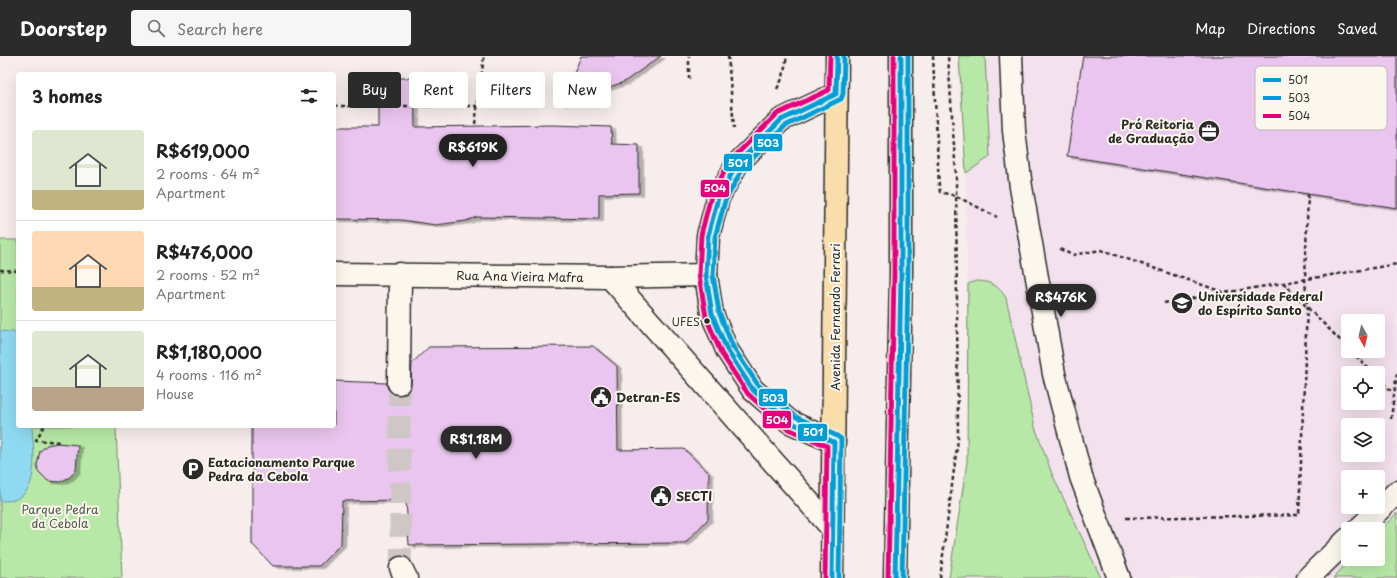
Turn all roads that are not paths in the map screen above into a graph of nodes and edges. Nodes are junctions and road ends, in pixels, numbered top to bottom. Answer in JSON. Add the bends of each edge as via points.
{"nodes":[{"id":1,"x":838,"y":56,"type":"edge"},
{"id":2,"x":901,"y":56,"type":"edge"},
{"id":3,"x":1011,"y":56,"type":"edge"},
{"id":4,"x":836,"y":94,"type":"junction"},
{"id":5,"x":336,"y":274,"type":"edge"},
{"id":6,"x":400,"y":274,"type":"junction"},
{"id":7,"x":706,"y":275,"type":"junction"},
{"id":8,"x":610,"y":278,"type":"junction"},
{"id":9,"x":399,"y":383,"type":"tunnel mouth"},
{"id":10,"x":834,"y":442,"type":"junction"},
{"id":11,"x":1397,"y":492,"type":"edge"},
{"id":12,"x":1366,"y":522,"type":"edge"},
{"id":13,"x":831,"y":527,"type":"junction"},
{"id":14,"x":1341,"y":546,"type":"edge"},
{"id":15,"x":832,"y":578,"type":"edge"},
{"id":16,"x":895,"y":578,"type":"edge"},
{"id":17,"x":1119,"y":578,"type":"edge"},
{"id":18,"x":1308,"y":578,"type":"edge"}],
"edges":[{"from":1,"to":4,"type":"main road","name":"Avenida Fernando Ferrari"},
{"from":2,"to":16,"type":"main road","via":[[901,274]]},
{"from":3,"to":17,"type":"street","via":[[1014,131],[1028,232],[1054,374],[1068,431],[1096,519]]},
{"from":4,"to":7,"type":"street","via":[[781,120],[737,164],[718,198],[708,236]]},
{"from":4,"to":10,"type":"main road","name":"Avenida Fernando Ferrari"},
{"from":5,"to":6,"type":"street","name":"Rua Ana Vieira Mafra"},
{"from":6,"to":8,"type":"street","name":"Rua Ana Vieira Mafra"},
{"from":6,"to":9,"type":"street"},
{"from":7,"to":8,"type":"street","name":"Rua Ana Vieira Mafra"},
{"from":7,"to":10,"type":"street","via":[[712,314],[727,350],[753,390],[790,422]]},
{"from":8,"to":13,"type":"street"},
{"from":10,"to":13,"type":"main road","name":"Avenida Fernando Ferrari"},
{"from":11,"to":12,"type":"street"},
{"from":13,"to":15,"type":"main road","name":"Avenida Fernando Ferrari"},
{"from":14,"to":18,"type":"street"}]}
